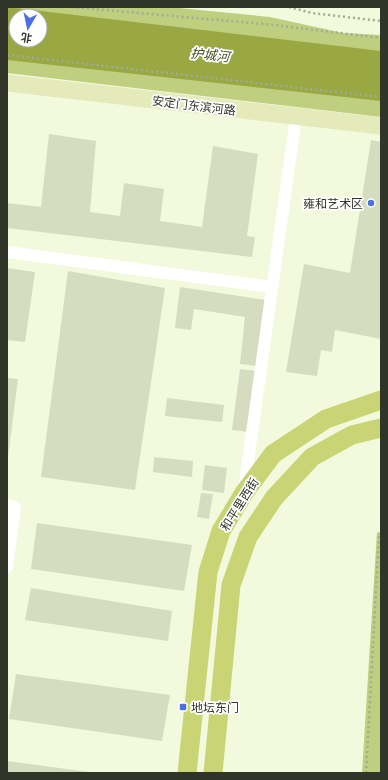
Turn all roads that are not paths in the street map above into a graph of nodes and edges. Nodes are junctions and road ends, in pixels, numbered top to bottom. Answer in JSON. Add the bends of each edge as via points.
{"nodes":[{"id":1,"x":7,"y":83,"type":"edge"},
{"id":2,"x":296,"y":116,"type":"junction"},
{"id":3,"x":381,"y":126,"type":"edge"},
{"id":4,"x":7,"y":252,"type":"edge"},
{"id":5,"x":272,"y":287,"type":"junction"},
{"id":6,"x":381,"y":400,"type":"edge"},
{"id":7,"x":381,"y":428,"type":"edge"},
{"id":8,"x":244,"y":493,"type":"junction"},
{"id":9,"x":7,"y":506,"type":"edge"},
{"id":10,"x":7,"y":567,"type":"edge"},
{"id":11,"x":187,"y":773,"type":"edge"},
{"id":12,"x":213,"y":773,"type":"edge"}],
"edges":[{"from":1,"to":2,"type":"street","name":"安定门东滨河路"},
{"from":2,"to":3,"type":"street","name":"安定门东滨河路"},
{"from":2,"to":5,"type":"street"},
{"from":4,"to":5,"type":"street"},
{"from":5,"to":8,"type":"street"},
{"from":6,"to":8,"type":"main road","name":"和平里西街","via":[[326,418],[273,454]]},
{"from":7,"to":12,"type":"main road","via":[[352,435],[312,457],[274,498],[248,538],[231,585]]},
{"from":8,"to":11,"type":"main road","name":"和平里西街","via":[[221,531],[208,572]]},
{"from":9,"to":10,"type":"street","via":[[15,507]]}]}
